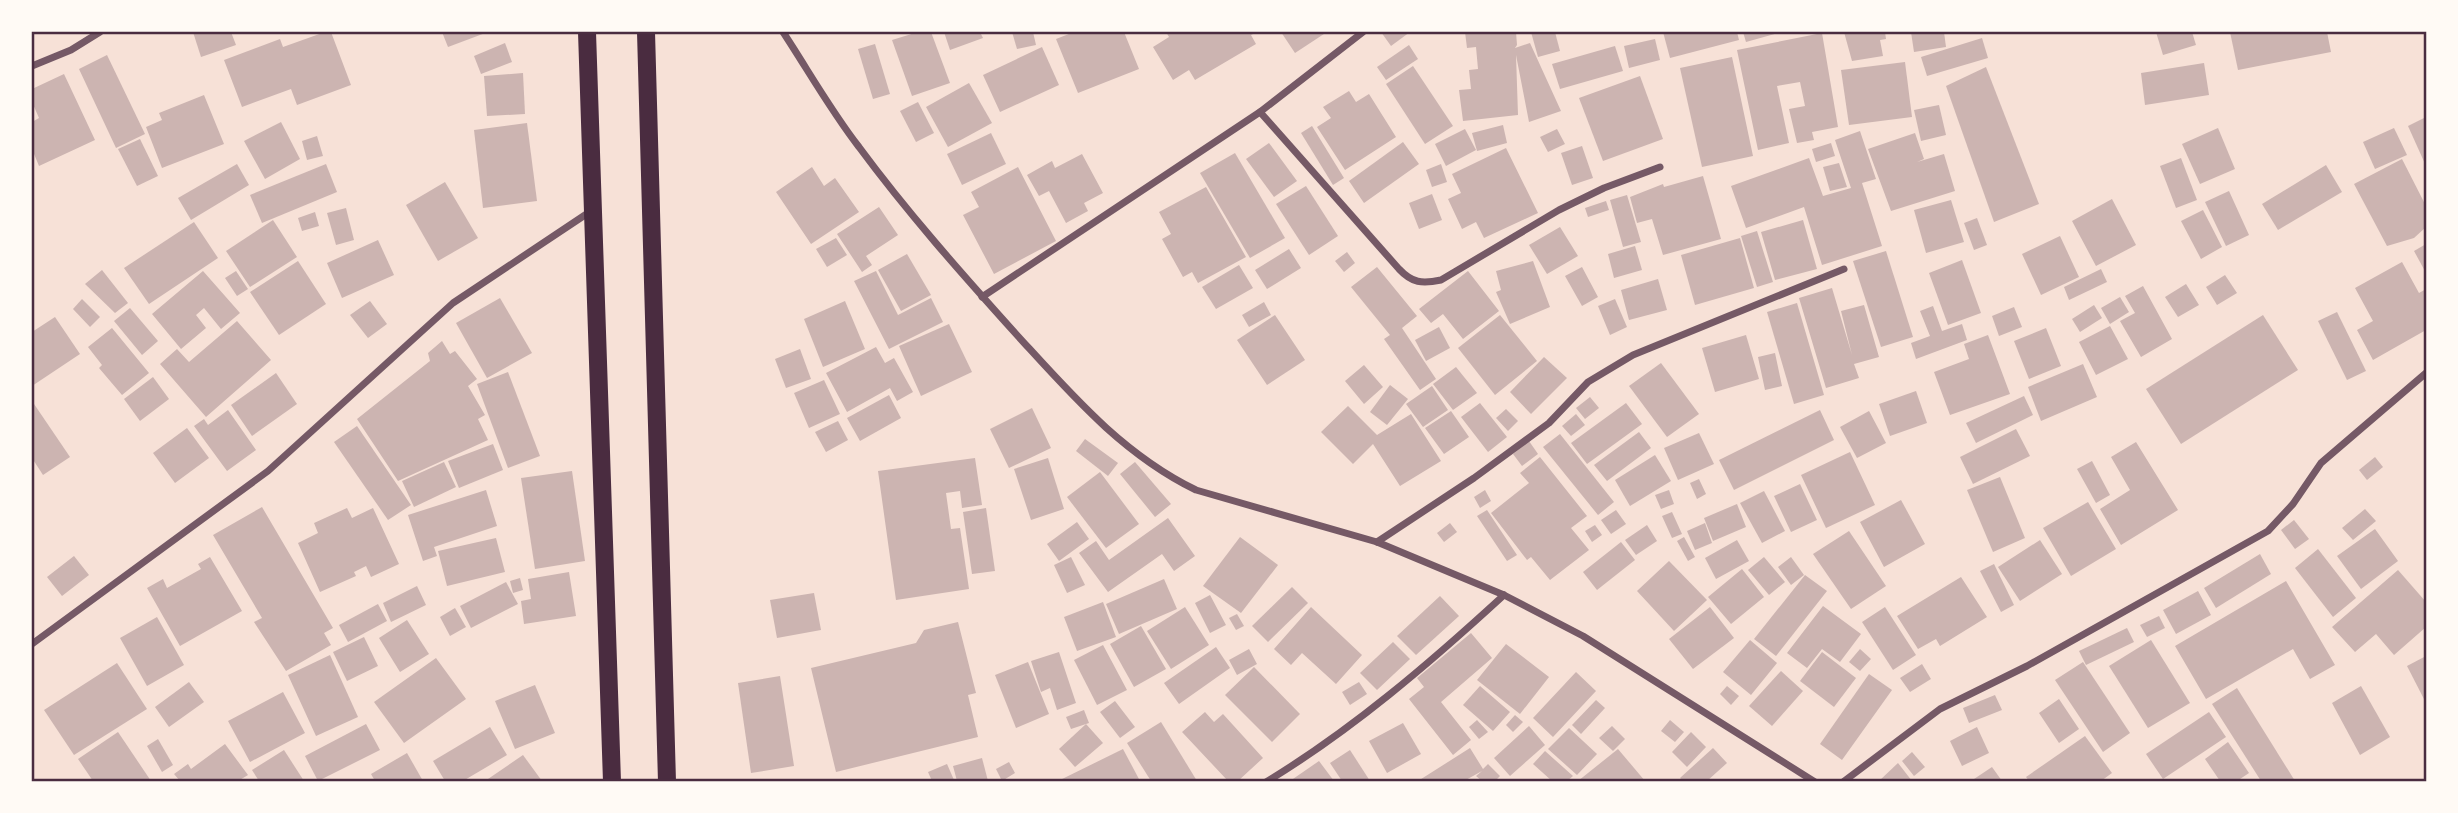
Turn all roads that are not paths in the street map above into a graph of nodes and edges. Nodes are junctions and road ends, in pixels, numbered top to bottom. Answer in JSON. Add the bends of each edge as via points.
{"nodes":[{"id":1,"x":100,"y":32,"type":"edge"},
{"id":2,"x":587,"y":32,"type":"edge"},
{"id":3,"x":646,"y":32,"type":"edge"},
{"id":4,"x":783,"y":32,"type":"edge"},
{"id":5,"x":1363,"y":32,"type":"edge"},
{"id":6,"x":32,"y":66,"type":"edge"},
{"id":7,"x":1260,"y":112,"type":"junction"},
{"id":8,"x":1660,"y":167,"type":"dead end"},
{"id":9,"x":591,"y":211,"type":"junction"},
{"id":10,"x":1844,"y":269,"type":"dead end"},
{"id":11,"x":982,"y":296,"type":"junction"},
{"id":12,"x":2427,"y":373,"type":"edge"},
{"id":13,"x":1377,"y":542,"type":"junction"},
{"id":14,"x":1504,"y":595,"type":"junction"},
{"id":15,"x":32,"y":644,"type":"edge"},
{"id":16,"x":612,"y":782,"type":"edge"},
{"id":17,"x":667,"y":782,"type":"edge"},
{"id":18,"x":1266,"y":782,"type":"edge"},
{"id":19,"x":1815,"y":782,"type":"edge"},
{"id":20,"x":1843,"y":782,"type":"edge"}],
"edges":[{"from":1,"to":6,"type":"street"},
{"from":2,"to":9,"type":"main road"},
{"from":3,"to":17,"type":"main road"},
{"from":4,"to":11,"type":"street","via":[[858,147]]},
{"from":5,"to":7,"type":"street"},
{"from":7,"to":8,"type":"street","via":[[1399,269],[1422,284],[1441,280],[1604,188]]},
{"from":7,"to":11,"type":"street"},
{"from":9,"to":15,"type":"street","via":[[453,303],[268,471]]},
{"from":9,"to":16,"type":"main road"},
{"from":10,"to":13,"type":"street","via":[[1621,362],[1588,382],[1528,439]]},
{"from":11,"to":13,"type":"street","via":[[1102,427],[1175,480]]},
{"from":12,"to":20,"type":"street","via":[[2321,463],[2268,531],[2027,666],[1940,709]]},
{"from":13,"to":14,"type":"street"},
{"from":14,"to":18,"type":"street","via":[[1348,726]]},
{"from":14,"to":19,"type":"street","via":[[1583,636]]}]}
